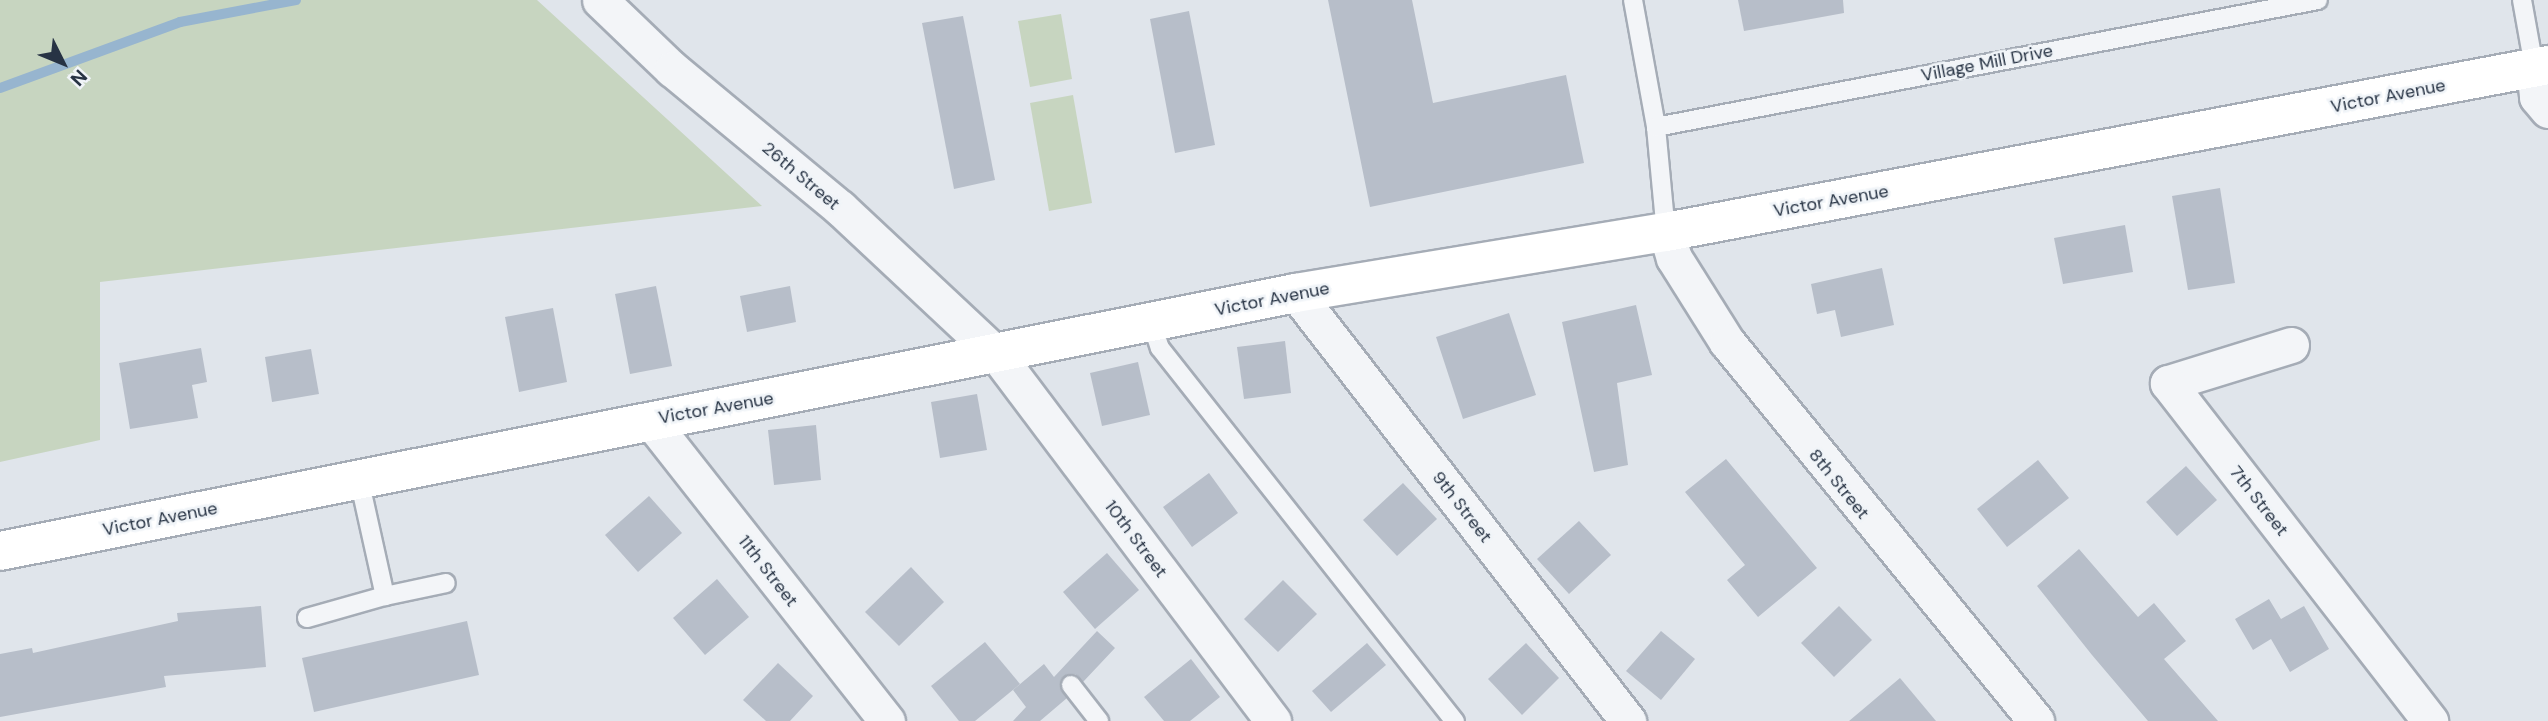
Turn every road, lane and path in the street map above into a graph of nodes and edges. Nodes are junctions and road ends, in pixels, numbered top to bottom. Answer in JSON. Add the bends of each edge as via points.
{"nodes":[{"id":1,"x":600,"y":0,"type":"edge"},
{"id":2,"x":1633,"y":0,"type":"edge"},
{"id":3,"x":2318,"y":0,"type":"edge"},
{"id":4,"x":2522,"y":0,"type":"edge"},
{"id":5,"x":2541,"y":66,"type":"edge"},
{"id":6,"x":2548,"y":110,"type":"edge"},
{"id":7,"x":1656,"y":127,"type":"junction"},
{"id":8,"x":1666,"y":232,"type":"junction"},
{"id":9,"x":1296,"y":293,"type":"junction"},
{"id":10,"x":1152,"y":324,"type":"junction"},
{"id":11,"x":2291,"y":345,"type":"dead end"},
{"id":12,"x":998,"y":356,"type":"junction"},
{"id":13,"x":649,"y":420,"type":"junction"},
{"id":14,"x":359,"y":479,"type":"junction"},
{"id":15,"x":0,"y":551,"type":"edge"},
{"id":16,"x":446,"y":583,"type":"dead end"},
{"id":17,"x":385,"y":596,"type":"junction"},
{"id":18,"x":307,"y":618,"type":"dead end"},
{"id":19,"x":1071,"y":685,"type":"dead end"},
{"id":20,"x":887,"y":721,"type":"edge"},
{"id":21,"x":1099,"y":721,"type":"edge"},
{"id":22,"x":1273,"y":721,"type":"edge"},
{"id":23,"x":1455,"y":721,"type":"edge"},
{"id":24,"x":1628,"y":721,"type":"edge"},
{"id":25,"x":2036,"y":721,"type":"edge"},
{"id":26,"x":2430,"y":721,"type":"edge"}],
"edges":[{"from":1,"to":12,"type":"street","name":"26th Street","via":[[671,69],[840,208]]},
{"from":2,"to":7,"type":"lane"},
{"from":3,"to":7,"type":"lane","name":"Village Mill Drive"},
{"from":4,"to":5,"type":"lane"},
{"from":5,"to":6,"type":"street","via":[[2537,97]]},
{"from":5,"to":8,"type":"street","name":"Victor Avenue"},
{"from":7,"to":8,"type":"lane"},
{"from":8,"to":9,"type":"street","name":"Victor Avenue"},
{"from":8,"to":25,"type":"street","name":"8th Street","via":[[1674,258],[1727,342]]},
{"from":9,"to":10,"type":"street","name":"Victor Avenue"},
{"from":9,"to":24,"type":"street","name":"9th Street"},
{"from":10,"to":12,"type":"street","name":"Victor Avenue"},
{"from":10,"to":23,"type":"lane","via":[[1160,348]]},
{"from":11,"to":26,"type":"street","name":"7th Street","via":[[2168,383]]},
{"from":12,"to":13,"type":"street","name":"Victor Avenue"},
{"from":12,"to":22,"type":"street","name":"10th Street"},
{"from":13,"to":14,"type":"street","name":"Victor Avenue"},
{"from":13,"to":20,"type":"street","name":"11th Street"},
{"from":14,"to":15,"type":"street","name":"Victor Avenue"},
{"from":14,"to":17,"type":"lane"},
{"from":16,"to":17,"type":"lane"},
{"from":17,"to":18,"type":"lane"},
{"from":19,"to":21,"type":"lane"}]}
